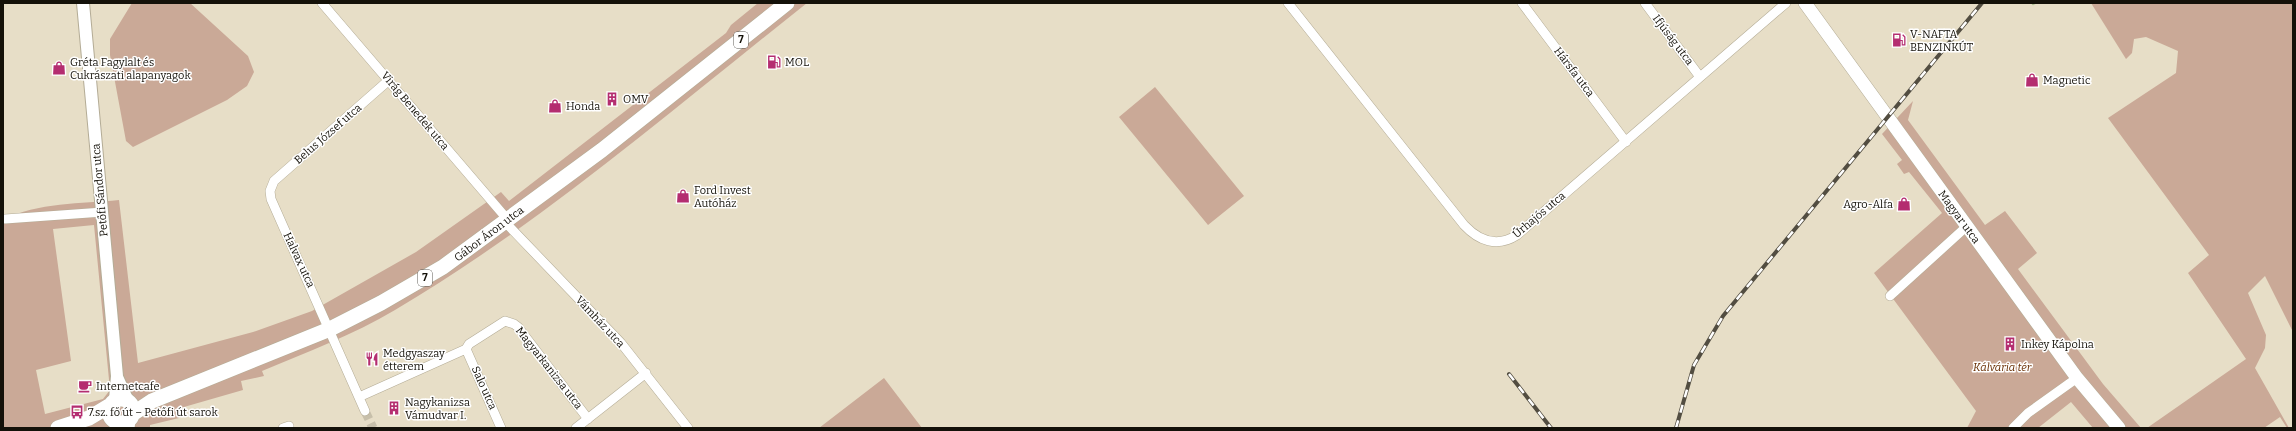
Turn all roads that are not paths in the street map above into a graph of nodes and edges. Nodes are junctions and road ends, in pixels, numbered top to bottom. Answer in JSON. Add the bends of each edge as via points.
{"nodes":[{"id":1,"x":82,"y":3,"type":"edge"},
{"id":2,"x":322,"y":3,"type":"edge"},
{"id":3,"x":787,"y":3,"type":"edge"},
{"id":4,"x":1288,"y":3,"type":"edge"},
{"id":5,"x":1522,"y":3,"type":"edge"},
{"id":6,"x":1645,"y":3,"type":"edge"},
{"id":7,"x":1786,"y":3,"type":"edge"},
{"id":8,"x":1805,"y":3,"type":"edge"},
{"id":9,"x":1700,"y":77,"type":"junction"},
{"id":10,"x":389,"y":80,"type":"junction"},
{"id":11,"x":1626,"y":142,"type":"junction"},
{"id":12,"x":270,"y":191,"type":"joint"},
{"id":13,"x":102,"y":212,"type":"junction"},
{"id":14,"x":5,"y":219,"type":"dead end"},
{"id":15,"x":506,"y":221,"type":"junction"},
{"id":16,"x":1966,"y":227,"type":"junction"},
{"id":17,"x":1890,"y":296,"type":"dead end"},
{"id":18,"x":330,"y":329,"type":"junction"},
{"id":19,"x":466,"y":349,"type":"junction"},
{"id":20,"x":646,"y":373,"type":"junction"},
{"id":21,"x":2077,"y":378,"type":"junction"},
{"id":22,"x":359,"y":397,"type":"junction"},
{"id":23,"x":365,"y":411,"type":"tunnel mouth"},
{"id":24,"x":122,"y":414,"type":"edge"},
{"id":25,"x":588,"y":419,"type":"junction"},
{"id":26,"x":58,"y":428,"type":"edge"},
{"id":27,"x":502,"y":428,"type":"edge"},
{"id":28,"x":576,"y":428,"type":"edge"},
{"id":29,"x":688,"y":428,"type":"edge"},
{"id":30,"x":2013,"y":428,"type":"edge"},
{"id":31,"x":2119,"y":428,"type":"edge"}],
"edges":[{"from":1,"to":13,"type":"street","name":"Petőfi Sándor utca"},
{"from":2,"to":10,"type":"street","name":"Virág Benedek utca"},
{"from":3,"to":15,"type":"main road","name":"Gábor Áron utca","number":"7","via":[[608,145]]},
{"from":4,"to":11,"type":"street","name":"Űrhajós utca","via":[[1464,225],[1474,236],[1486,241],[1506,241],[1517,235]]},
{"from":5,"to":11,"type":"street","name":"Hársfa utca"},
{"from":6,"to":9,"type":"street","name":"Ifjúság utca"},
{"from":7,"to":9,"type":"street","name":"Űrhajós utca"},
{"from":8,"to":16,"type":"main road","name":"Magyar utca"},
{"from":9,"to":11,"type":"street","name":"Űrhajós utca"},
{"from":10,"to":12,"type":"street","name":"Belus József utca","via":[[274,181]]},
{"from":10,"to":15,"type":"street","name":"Virág Benedek utca"},
{"from":12,"to":18,"type":"street","name":"Halvax utca","via":[[271,199]]},
{"from":13,"to":14,"type":"street"},
{"from":13,"to":24,"type":"street","name":"Petőfi Sándor utca"},
{"from":15,"to":18,"type":"main road","name":"Gábor Áron utca","number":"7","via":[[443,268]]},
{"from":15,"to":20,"type":"street","name":"Vámház utca"},
{"from":16,"to":17,"type":"street"},
{"from":16,"to":21,"type":"main road","name":"Magyar utca"},
{"from":18,"to":22,"type":"street","name":"Halvax utca"},
{"from":18,"to":24,"type":"main road","name":"Gábor Áron utca","number":"7"},
{"from":19,"to":22,"type":"street","name":"Magyarkanizsa utca"},
{"from":19,"to":25,"type":"street","name":"Magyarkanizsa utca","via":[[469,344],[505,321],[514,324]]},
{"from":19,"to":27,"type":"street","name":"Salo utca"},
{"from":20,"to":25,"type":"street"},
{"from":20,"to":29,"type":"street","name":"Vámház utca"},
{"from":21,"to":30,"type":"street","via":[[2028,413]]},
{"from":21,"to":31,"type":"main road","name":"Magyar utca"},
{"from":22,"to":23,"type":"street","name":"Halvax utca"},
{"from":24,"to":26,"type":"main road","name":"Gábor Áron utca","number":"7","via":[[89,418]]},
{"from":25,"to":28,"type":"street"}]}
